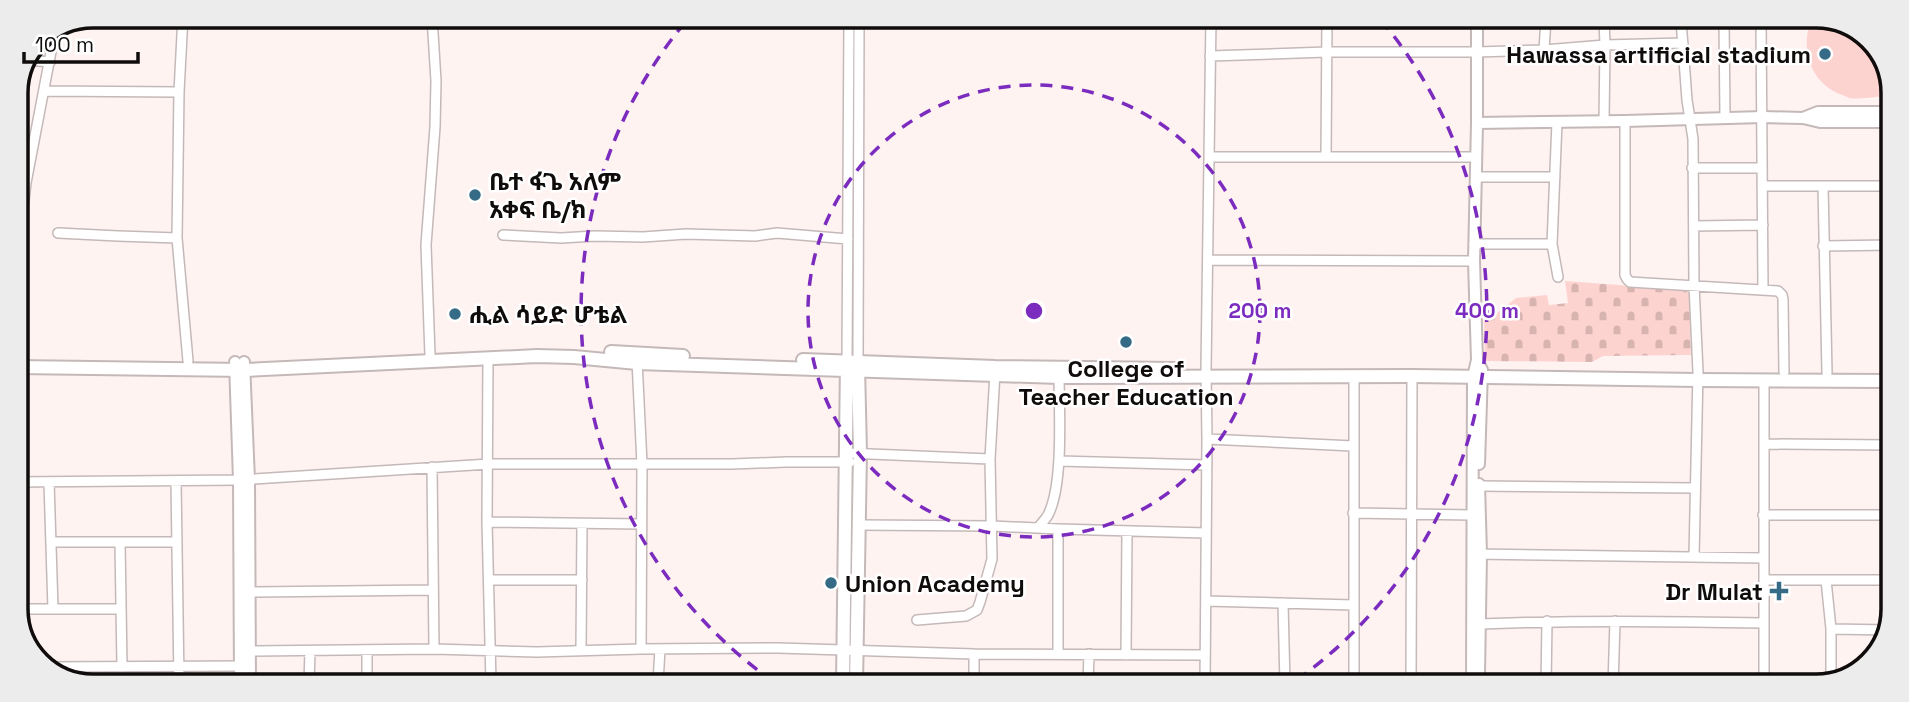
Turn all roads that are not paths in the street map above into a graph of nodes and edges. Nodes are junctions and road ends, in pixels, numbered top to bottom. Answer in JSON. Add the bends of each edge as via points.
{"nodes":[{"id":1,"x":182,"y":28,"type":"edge"},
{"id":2,"x":433,"y":28,"type":"edge"},
{"id":3,"x":849,"y":28,"type":"edge"},
{"id":4,"x":859,"y":28,"type":"edge"},
{"id":5,"x":1211,"y":28,"type":"edge"},
{"id":6,"x":1327,"y":28,"type":"edge"},
{"id":7,"x":1476,"y":28,"type":"edge"},
{"id":8,"x":1546,"y":28,"type":"edge"},
{"id":9,"x":1604,"y":28,"type":"edge"},
{"id":10,"x":1682,"y":28,"type":"edge"},
{"id":11,"x":1724,"y":28,"type":"edge"},
{"id":12,"x":1762,"y":28,"type":"edge"},
{"id":13,"x":53,"y":42,"type":"edge"},
{"id":14,"x":1683,"y":43,"type":"junction"},
{"id":15,"x":1605,"y":45,"type":"junction"},
{"id":16,"x":1545,"y":50,"type":"junction"},
{"id":17,"x":1327,"y":52,"type":"junction"},
{"id":18,"x":1476,"y":52,"type":"junction"},
{"id":19,"x":1210,"y":55,"type":"junction"},
{"id":20,"x":37,"y":61,"type":"edge"},
{"id":21,"x":50,"y":62,"type":"junction"},
{"id":22,"x":44,"y":91,"type":"junction"},
{"id":23,"x":179,"y":92,"type":"junction"},
{"id":24,"x":1881,"y":112,"type":"edge"},
{"id":25,"x":1763,"y":117,"type":"junction"},
{"id":26,"x":1725,"y":118,"type":"junction"},
{"id":27,"x":1803,"y":118,"type":"junction"},
{"id":28,"x":1691,"y":120,"type":"junction"},
{"id":29,"x":1604,"y":121,"type":"junction"},
{"id":30,"x":1625,"y":121,"type":"junction"},
{"id":31,"x":1557,"y":122,"type":"junction"},
{"id":32,"x":1881,"y":122,"type":"edge"},
{"id":33,"x":1477,"y":123,"type":"junction"},
{"id":34,"x":28,"y":155,"type":"edge"},
{"id":35,"x":1210,"y":157,"type":"junction"},
{"id":36,"x":1326,"y":157,"type":"junction"},
{"id":37,"x":1476,"y":157,"type":"junction"},
{"id":38,"x":1692,"y":168,"type":"junction"},
{"id":39,"x":1762,"y":168,"type":"junction"},
{"id":40,"x":1476,"y":177,"type":"junction"},
{"id":41,"x":1555,"y":177,"type":"junction"},
{"id":42,"x":1762,"y":186,"type":"junction"},
{"id":43,"x":1823,"y":186,"type":"junction"},
{"id":44,"x":1881,"y":186,"type":"edge"},
{"id":45,"x":1694,"y":226,"type":"junction"},
{"id":46,"x":1763,"y":226,"type":"junction"},
{"id":47,"x":58,"y":233,"type":"dead end"},
{"id":48,"x":503,"y":235,"type":"dead end"},
{"id":49,"x":177,"y":238,"type":"junction"},
{"id":50,"x":848,"y":239,"type":"junction"},
{"id":51,"x":1474,"y":244,"type":"junction"},
{"id":52,"x":1552,"y":244,"type":"junction"},
{"id":53,"x":1881,"y":245,"type":"edge"},
{"id":54,"x":1823,"y":246,"type":"junction"},
{"id":55,"x":1208,"y":260,"type":"junction"},
{"id":56,"x":1474,"y":261,"type":"junction"},
{"id":57,"x":1558,"y":277,"type":"dead end"},
{"id":58,"x":1694,"y":285,"type":"junction"},
{"id":59,"x":1763,"y":290,"type":"junction"},
{"id":60,"x":430,"y":355,"type":"junction"},
{"id":61,"x":28,"y":359,"type":"edge"},
{"id":62,"x":488,"y":359,"type":"junction"},
{"id":63,"x":637,"y":359,"type":"junction"},
{"id":64,"x":188,"y":361,"type":"junction"},
{"id":65,"x":240,"y":366,"type":"junction"},
{"id":66,"x":853,"y":366,"type":"junction"},
{"id":67,"x":28,"y":367,"type":"edge"},
{"id":68,"x":995,"y":371,"type":"junction"},
{"id":69,"x":1477,"y":371,"type":"junction"},
{"id":70,"x":1784,"y":372,"type":"junction"},
{"id":71,"x":1059,"y":373,"type":"junction"},
{"id":72,"x":1206,"y":373,"type":"junction"},
{"id":73,"x":1827,"y":373,"type":"junction"},
{"id":74,"x":1881,"y":374,"type":"edge"},
{"id":75,"x":1412,"y":376,"type":"junction"},
{"id":76,"x":1698,"y":376,"type":"junction"},
{"id":77,"x":1354,"y":377,"type":"junction"},
{"id":78,"x":1764,"y":380,"type":"junction"},
{"id":79,"x":1881,"y":381,"type":"edge"},
{"id":80,"x":1207,"y":439,"type":"junction"},
{"id":81,"x":1764,"y":444,"type":"junction"},
{"id":82,"x":1881,"y":445,"type":"edge"},
{"id":83,"x":1353,"y":446,"type":"junction"},
{"id":84,"x":860,"y":457,"type":"junction"},
{"id":85,"x":846,"y":458,"type":"junction"},
{"id":86,"x":990,"y":458,"type":"junction"},
{"id":87,"x":1059,"y":461,"type":"junction"},
{"id":88,"x":489,"y":464,"type":"junction"},
{"id":89,"x":642,"y":464,"type":"junction"},
{"id":90,"x":1207,"y":466,"type":"junction"},
{"id":91,"x":432,"y":467,"type":"junction"},
{"id":92,"x":244,"y":480,"type":"junction"},
{"id":93,"x":176,"y":481,"type":"junction"},
{"id":94,"x":28,"y":482,"type":"edge"},
{"id":95,"x":50,"y":482,"type":"junction"},
{"id":96,"x":1479,"y":486,"type":"junction"},
{"id":97,"x":1695,"y":488,"type":"junction"},
{"id":98,"x":1353,"y":513,"type":"junction"},
{"id":99,"x":1412,"y":513,"type":"junction"},
{"id":100,"x":1881,"y":514,"type":"edge"},
{"id":101,"x":1471,"y":515,"type":"junction"},
{"id":102,"x":1763,"y":515,"type":"junction"},
{"id":103,"x":487,"y":522,"type":"junction"},
{"id":104,"x":582,"y":524,"type":"junction"},
{"id":105,"x":641,"y":524,"type":"junction"},
{"id":106,"x":859,"y":525,"type":"junction"},
{"id":107,"x":992,"y":526,"type":"junction"},
{"id":108,"x":1038,"y":528,"type":"junction"},
{"id":109,"x":1058,"y":529,"type":"junction"},
{"id":110,"x":1127,"y":531,"type":"junction"},
{"id":111,"x":1206,"y":533,"type":"junction"},
{"id":112,"x":52,"y":542,"type":"junction"},
{"id":113,"x":120,"y":542,"type":"junction"},
{"id":114,"x":176,"y":542,"type":"junction"},
{"id":115,"x":1476,"y":554,"type":"junction"},
{"id":116,"x":1694,"y":557,"type":"junction"},
{"id":117,"x":1764,"y":558,"type":"junction"},
{"id":118,"x":489,"y":580,"type":"junction"},
{"id":119,"x":582,"y":580,"type":"junction"},
{"id":120,"x":1764,"y":580,"type":"junction"},
{"id":121,"x":1826,"y":580,"type":"junction"},
{"id":122,"x":1881,"y":580,"type":"edge"},
{"id":123,"x":433,"y":590,"type":"junction"},
{"id":124,"x":249,"y":592,"type":"junction"},
{"id":125,"x":1206,"y":601,"type":"junction"},
{"id":126,"x":1283,"y":603,"type":"junction"},
{"id":127,"x":1353,"y":605,"type":"junction"},
{"id":128,"x":53,"y":608,"type":"junction"},
{"id":129,"x":28,"y":609,"type":"edge"},
{"id":130,"x":121,"y":609,"type":"junction"},
{"id":131,"x":917,"y":620,"type":"dead end"},
{"id":132,"x":1547,"y":621,"type":"junction"},
{"id":133,"x":1615,"y":621,"type":"junction"},
{"id":134,"x":1765,"y":623,"type":"junction"},
{"id":135,"x":1480,"y":624,"type":"junction"},
{"id":136,"x":1831,"y":629,"type":"junction"},
{"id":137,"x":1878,"y":630,"type":"edge"},
{"id":138,"x":434,"y":649,"type":"junction"},
{"id":139,"x":491,"y":649,"type":"junction"},
{"id":140,"x":640,"y":649,"type":"junction"},
{"id":141,"x":660,"y":649,"type":"junction"},
{"id":142,"x":843,"y":649,"type":"junction"},
{"id":143,"x":581,"y":650,"type":"junction"},
{"id":144,"x":858,"y":650,"type":"junction"},
{"id":145,"x":244,"y":651,"type":"junction"},
{"id":146,"x":310,"y":651,"type":"junction"},
{"id":147,"x":368,"y":651,"type":"junction"},
{"id":148,"x":974,"y":654,"type":"junction"},
{"id":149,"x":1058,"y":654,"type":"junction"},
{"id":150,"x":1089,"y":654,"type":"junction"},
{"id":151,"x":1126,"y":654,"type":"junction"},
{"id":152,"x":1205,"y":655,"type":"junction"},
{"id":153,"x":178,"y":666,"type":"junction"},
{"id":154,"x":245,"y":666,"type":"junction"},
{"id":155,"x":64,"y":667,"type":"edge"},
{"id":156,"x":122,"y":667,"type":"junction"},
{"id":157,"x":1831,"y":672,"type":"edge"},
{"id":158,"x":178,"y":674,"type":"edge"},
{"id":159,"x":242,"y":674,"type":"edge"},
{"id":160,"x":248,"y":674,"type":"edge"},
{"id":161,"x":309,"y":674,"type":"edge"},
{"id":162,"x":367,"y":674,"type":"edge"},
{"id":163,"x":491,"y":674,"type":"edge"},
{"id":164,"x":659,"y":674,"type":"edge"},
{"id":165,"x":843,"y":674,"type":"edge"},
{"id":166,"x":857,"y":674,"type":"edge"},
{"id":167,"x":974,"y":674,"type":"edge"},
{"id":168,"x":1088,"y":674,"type":"edge"},
{"id":169,"x":1205,"y":674,"type":"edge"},
{"id":170,"x":1285,"y":674,"type":"edge"},
{"id":171,"x":1354,"y":674,"type":"edge"},
{"id":172,"x":1411,"y":674,"type":"edge"},
{"id":173,"x":1472,"y":674,"type":"edge"},
{"id":174,"x":1479,"y":674,"type":"edge"},
{"id":175,"x":1546,"y":674,"type":"edge"},
{"id":176,"x":1613,"y":674,"type":"edge"},
{"id":177,"x":1763,"y":674,"type":"edge"}],
"edges":[{"from":1,"to":23,"type":"street"},
{"from":2,"to":60,"type":"street","via":[[435,127],[426,245]]},
{"from":3,"to":50,"type":"street"},
{"from":4,"to":66,"type":"street"},
{"from":5,"to":19,"type":"street"},
{"from":6,"to":17,"type":"street"},
{"from":7,"to":18,"type":"street"},
{"from":8,"to":16,"type":"street"},
{"from":9,"to":15,"type":"street"},
{"from":10,"to":14,"type":"street"},
{"from":11,"to":26,"type":"street"},
{"from":12,"to":25,"type":"street"},
{"from":13,"to":21,"type":"street"},
{"from":14,"to":15,"type":"street"},
{"from":14,"to":28,"type":"street"},
{"from":15,"to":16,"type":"street"},
{"from":15,"to":29,"type":"street"},
{"from":16,"to":18,"type":"street"},
{"from":17,"to":18,"type":"street"},
{"from":17,"to":19,"type":"street"},
{"from":17,"to":36,"type":"street"},
{"from":18,"to":33,"type":"street"},
{"from":19,"to":35,"type":"street"},
{"from":20,"to":21,"type":"street"},
{"from":21,"to":22,"type":"street"},
{"from":22,"to":23,"type":"street"},
{"from":22,"to":34,"type":"street"},
{"from":23,"to":49,"type":"street"},
{"from":24,"to":27,"type":"street","via":[[1818,112]]},
{"from":25,"to":26,"type":"street"},
{"from":25,"to":27,"type":"street"},
{"from":25,"to":39,"type":"street"},
{"from":26,"to":28,"type":"street"},
{"from":27,"to":32,"type":"street"},
{"from":28,"to":30,"type":"street"},
{"from":28,"to":38,"type":"street"},
{"from":29,"to":30,"type":"street"},
{"from":29,"to":31,"type":"street"},
{"from":30,"to":58,"type":"street","via":[[1626,277],[1630,282]]},
{"from":31,"to":33,"type":"street"},
{"from":31,"to":41,"type":"street"},
{"from":33,"to":37,"type":"street"},
{"from":35,"to":36,"type":"street"},
{"from":35,"to":55,"type":"street"},
{"from":36,"to":37,"type":"street"},
{"from":37,"to":40,"type":"street"},
{"from":38,"to":39,"type":"street"},
{"from":38,"to":45,"type":"street"},
{"from":39,"to":42,"type":"street"},
{"from":40,"to":41,"type":"street"},
{"from":40,"to":51,"type":"street"},
{"from":41,"to":52,"type":"street"},
{"from":42,"to":43,"type":"street"},
{"from":42,"to":46,"type":"street"},
{"from":43,"to":44,"type":"street"},
{"from":43,"to":54,"type":"street"},
{"from":45,"to":46,"type":"street"},
{"from":45,"to":58,"type":"street"},
{"from":46,"to":59,"type":"street"},
{"from":47,"to":49,"type":"street"},
{"from":48,"to":50,"type":"street","via":[[777,233]]},
{"from":49,"to":64,"type":"street"},
{"from":50,"to":66,"type":"street"},
{"from":51,"to":52,"type":"street"},
{"from":51,"to":56,"type":"street"},
{"from":52,"to":57,"type":"street"},
{"from":53,"to":54,"type":"street"},
{"from":54,"to":73,"type":"street"},
{"from":55,"to":56,"type":"street"},
{"from":55,"to":72,"type":"street"},
{"from":56,"to":69,"type":"street"},
{"from":58,"to":59,"type":"street"},
{"from":58,"to":76,"type":"street"},
{"from":59,"to":70,"type":"street","via":[[1778,291],[1783,299]]},
{"from":60,"to":63,"type":"main road","via":[[537,349]]},
{"from":60,"to":65,"type":"main road"},
{"from":61,"to":64,"type":"main road"},
{"from":62,"to":63,"type":"main road"},
{"from":62,"to":65,"type":"main road","via":[[296,369]]},
{"from":62,"to":88,"type":"street"},
{"from":63,"to":66,"type":"main road"},
{"from":63,"to":89,"type":"street"},
{"from":64,"to":65,"type":"main road"},
{"from":65,"to":67,"type":"main road"},
{"from":65,"to":92,"type":"street"},
{"from":66,"to":68,"type":"main road"},
{"from":66,"to":84,"type":"main road"},
{"from":66,"to":85,"type":"main road"},
{"from":68,"to":71,"type":"main road"},
{"from":68,"to":86,"type":"street"},
{"from":69,"to":72,"type":"main road"},
{"from":69,"to":75,"type":"main road"},
{"from":69,"to":76,"type":"main road"},
{"from":69,"to":96,"type":"street"},
{"from":69,"to":101,"type":"street"},
{"from":70,"to":73,"type":"main road"},
{"from":70,"to":76,"type":"main road"},
{"from":71,"to":72,"type":"main road"},
{"from":71,"to":87,"type":"street"},
{"from":72,"to":77,"type":"main road"},
{"from":72,"to":80,"type":"street"},
{"from":73,"to":74,"type":"main road"},
{"from":75,"to":77,"type":"main road"},
{"from":75,"to":99,"type":"street"},
{"from":76,"to":78,"type":"main road"},
{"from":76,"to":97,"type":"street"},
{"from":77,"to":83,"type":"street"},
{"from":78,"to":79,"type":"main road"},
{"from":78,"to":81,"type":"street"},
{"from":80,"to":83,"type":"street"},
{"from":80,"to":90,"type":"street"},
{"from":81,"to":82,"type":"street"},
{"from":81,"to":102,"type":"street"},
{"from":83,"to":98,"type":"street"},
{"from":84,"to":85,"type":"street"},
{"from":84,"to":86,"type":"street"},
{"from":84,"to":106,"type":"main road"},
{"from":85,"to":89,"type":"street"},
{"from":85,"to":142,"type":"main road"},
{"from":86,"to":107,"type":"street"},
{"from":87,"to":90,"type":"street"},
{"from":87,"to":108,"type":"street","via":[[1049,514]]},
{"from":88,"to":89,"type":"street"},
{"from":88,"to":91,"type":"street"},
{"from":88,"to":103,"type":"street"},
{"from":89,"to":105,"type":"street"},
{"from":90,"to":111,"type":"street"},
{"from":91,"to":92,"type":"street"},
{"from":91,"to":123,"type":"street"},
{"from":92,"to":93,"type":"street"},
{"from":92,"to":124,"type":"street"},
{"from":92,"to":145,"type":"street"},
{"from":93,"to":95,"type":"street"},
{"from":93,"to":114,"type":"street"},
{"from":94,"to":95,"type":"street"},
{"from":95,"to":112,"type":"street"},
{"from":96,"to":97,"type":"street"},
{"from":96,"to":115,"type":"street"},
{"from":97,"to":116,"type":"street"},
{"from":98,"to":99,"type":"street"},
{"from":98,"to":127,"type":"street"},
{"from":99,"to":101,"type":"street"},
{"from":99,"to":172,"type":"street"},
{"from":100,"to":102,"type":"street"},
{"from":101,"to":115,"type":"street"},
{"from":102,"to":117,"type":"street"},
{"from":103,"to":104,"type":"street"},
{"from":103,"to":118,"type":"street"},
{"from":104,"to":105,"type":"street"},
{"from":104,"to":119,"type":"street"},
{"from":105,"to":140,"type":"street"},
{"from":106,"to":107,"type":"street"},
{"from":106,"to":144,"type":"main road"},
{"from":107,"to":108,"type":"street"},
{"from":107,"to":131,"type":"street","via":[[992,559],[977,610],[957,618]]},
{"from":108,"to":109,"type":"street"},
{"from":109,"to":110,"type":"street"},
{"from":109,"to":149,"type":"street"},
{"from":110,"to":111,"type":"street"},
{"from":110,"to":151,"type":"street"},
{"from":111,"to":125,"type":"street"},
{"from":112,"to":113,"type":"street"},
{"from":112,"to":128,"type":"street"},
{"from":113,"to":114,"type":"street"},
{"from":113,"to":130,"type":"street"},
{"from":114,"to":153,"type":"street"},
{"from":115,"to":116,"type":"street"},
{"from":115,"to":135,"type":"street"},
{"from":115,"to":173,"type":"street"},
{"from":116,"to":117,"type":"street"},
{"from":117,"to":120,"type":"street"},
{"from":118,"to":119,"type":"street"},
{"from":118,"to":139,"type":"street"},
{"from":119,"to":143,"type":"street"},
{"from":120,"to":121,"type":"street"},
{"from":120,"to":134,"type":"street"},
{"from":121,"to":122,"type":"street"},
{"from":121,"to":136,"type":"street"},
{"from":123,"to":124,"type":"street"},
{"from":123,"to":138,"type":"street"},
{"from":124,"to":145,"type":"street"},
{"from":125,"to":126,"type":"street"},
{"from":125,"to":152,"type":"street"},
{"from":126,"to":127,"type":"street"},
{"from":126,"to":170,"type":"street"},
{"from":127,"to":171,"type":"street"},
{"from":128,"to":129,"type":"street"},
{"from":128,"to":130,"type":"street"},
{"from":130,"to":156,"type":"street"},
{"from":132,"to":133,"type":"street"},
{"from":132,"to":135,"type":"street"},
{"from":132,"to":175,"type":"street"},
{"from":133,"to":134,"type":"street"},
{"from":133,"to":176,"type":"street"},
{"from":134,"to":177,"type":"street"},
{"from":135,"to":174,"type":"street"},
{"from":136,"to":137,"type":"street"},
{"from":136,"to":157,"type":"street"},
{"from":138,"to":139,"type":"street"},
{"from":138,"to":147,"type":"street"},
{"from":139,"to":143,"type":"street"},
{"from":139,"to":163,"type":"street"},
{"from":140,"to":141,"type":"street"},
{"from":140,"to":143,"type":"street"},
{"from":141,"to":142,"type":"street"},
{"from":141,"to":164,"type":"street"},
{"from":142,"to":144,"type":"street"},
{"from":142,"to":165,"type":"main road"},
{"from":144,"to":148,"type":"street"},
{"from":144,"to":166,"type":"main road"},
{"from":145,"to":146,"type":"street"},
{"from":145,"to":154,"type":"street"},
{"from":146,"to":147,"type":"street"},
{"from":146,"to":161,"type":"street"},
{"from":147,"to":162,"type":"street"},
{"from":148,"to":149,"type":"street"},
{"from":148,"to":167,"type":"street"},
{"from":149,"to":150,"type":"street"},
{"from":150,"to":151,"type":"street"},
{"from":150,"to":168,"type":"street"},
{"from":151,"to":152,"type":"street"},
{"from":152,"to":169,"type":"street"},
{"from":153,"to":154,"type":"street"},
{"from":153,"to":156,"type":"street"},
{"from":153,"to":158,"type":"street"},
{"from":154,"to":159,"type":"street"},
{"from":154,"to":160,"type":"street"},
{"from":155,"to":156,"type":"street"}]}
